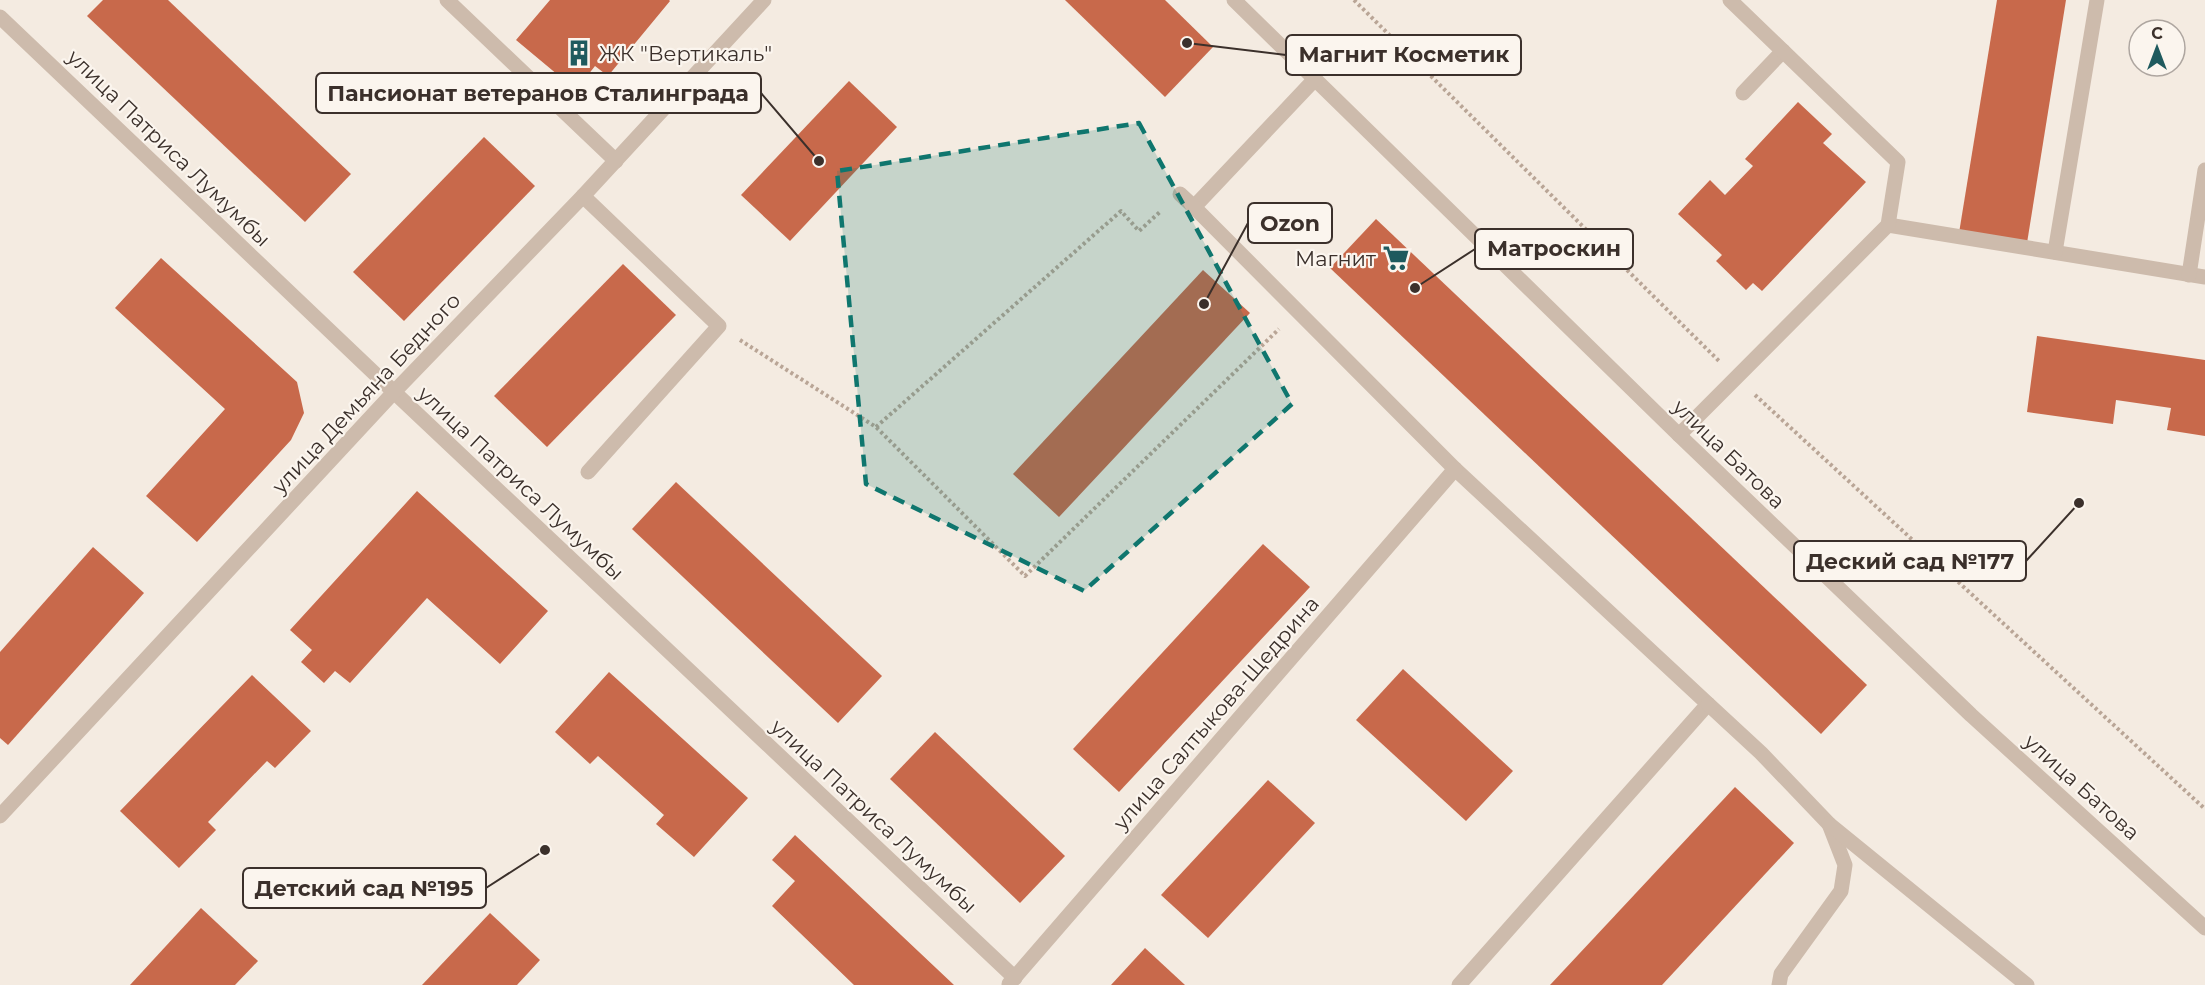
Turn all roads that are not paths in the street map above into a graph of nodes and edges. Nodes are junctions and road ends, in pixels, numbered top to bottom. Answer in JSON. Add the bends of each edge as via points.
{"nodes":[{"id":1,"x":447,"y":0,"type":"edge"},
{"id":2,"x":764,"y":0,"type":"edge"},
{"id":3,"x":1234,"y":0,"type":"edge"},
{"id":4,"x":1730,"y":0,"type":"edge"},
{"id":5,"x":2097,"y":0,"type":"edge"},
{"id":6,"x":0,"y":16,"type":"edge"},
{"id":7,"x":1783,"y":51,"type":"junction"},
{"id":8,"x":1315,"y":79,"type":"junction"},
{"id":9,"x":1743,"y":93,"type":"dead end"},
{"id":10,"x":616,"y":160,"type":"junction"},
{"id":11,"x":2205,"y":170,"type":"edge"},
{"id":12,"x":1180,"y":194,"type":"road end"},
{"id":13,"x":583,"y":196,"type":"junction"},
{"id":14,"x":1194,"y":207,"type":"junction"},
{"id":15,"x":1888,"y":225,"type":"junction"},
{"id":16,"x":2055,"y":252,"type":"junction"},
{"id":17,"x":2189,"y":274,"type":"junction"},
{"id":18,"x":2205,"y":277,"type":"edge"},
{"id":19,"x":393,"y":392,"type":"junction"},
{"id":20,"x":1679,"y":435,"type":"junction"},
{"id":21,"x":1455,"y":469,"type":"junction"},
{"id":22,"x":588,"y":472,"type":"dead end"},
{"id":23,"x":1708,"y":704,"type":"junction"},
{"id":24,"x":0,"y":816,"type":"edge"},
{"id":25,"x":1829,"y":824,"type":"junction"},
{"id":26,"x":2205,"y":928,"type":"edge"},
{"id":27,"x":1011,"y":981,"type":"edge"},
{"id":28,"x":1459,"y":985,"type":"edge"},
{"id":29,"x":1779,"y":985,"type":"edge"},
{"id":30,"x":2027,"y":985,"type":"edge"}],
"edges":[{"from":1,"to":10,"type":"street"},
{"from":2,"to":10,"type":"street","name":"улица Демьяна Бедного"},
{"from":3,"to":8,"type":"street","name":"улица Батова"},
{"from":4,"to":7,"type":"street"},
{"from":5,"to":16,"type":"street"},
{"from":6,"to":19,"type":"street","name":"улица Патриса Лумумбы"},
{"from":7,"to":9,"type":"street"},
{"from":7,"to":15,"type":"street","via":[[1898,162]]},
{"from":8,"to":14,"type":"street"},
{"from":8,"to":20,"type":"street","name":"улица Батова"},
{"from":10,"to":13,"type":"street","name":"улица Демьяна Бедного"},
{"from":11,"to":17,"type":"street"},
{"from":12,"to":14,"type":"street"},
{"from":13,"to":19,"type":"street","name":"улица Демьяна Бедного"},
{"from":13,"to":22,"type":"street","via":[[719,326]]},
{"from":14,"to":21,"type":"street"},
{"from":15,"to":16,"type":"street"},
{"from":15,"to":20,"type":"street"},
{"from":16,"to":17,"type":"street"},
{"from":17,"to":18,"type":"street"},
{"from":19,"to":24,"type":"street","name":"улица Демьяна Бедного"},
{"from":19,"to":27,"type":"street","name":"улица Патриса Лумумбы"},
{"from":20,"to":26,"type":"street","name":"улица Батова","via":[[1971,715]]},
{"from":21,"to":23,"type":"street"},
{"from":21,"to":27,"type":"street","name":"улица Салтыкова-Щедрина"},
{"from":23,"to":25,"type":"street"},
{"from":23,"to":28,"type":"street"},
{"from":25,"to":29,"type":"street","via":[[1845,865],[1841,891],[1781,974]]},
{"from":25,"to":30,"type":"street"}]}
